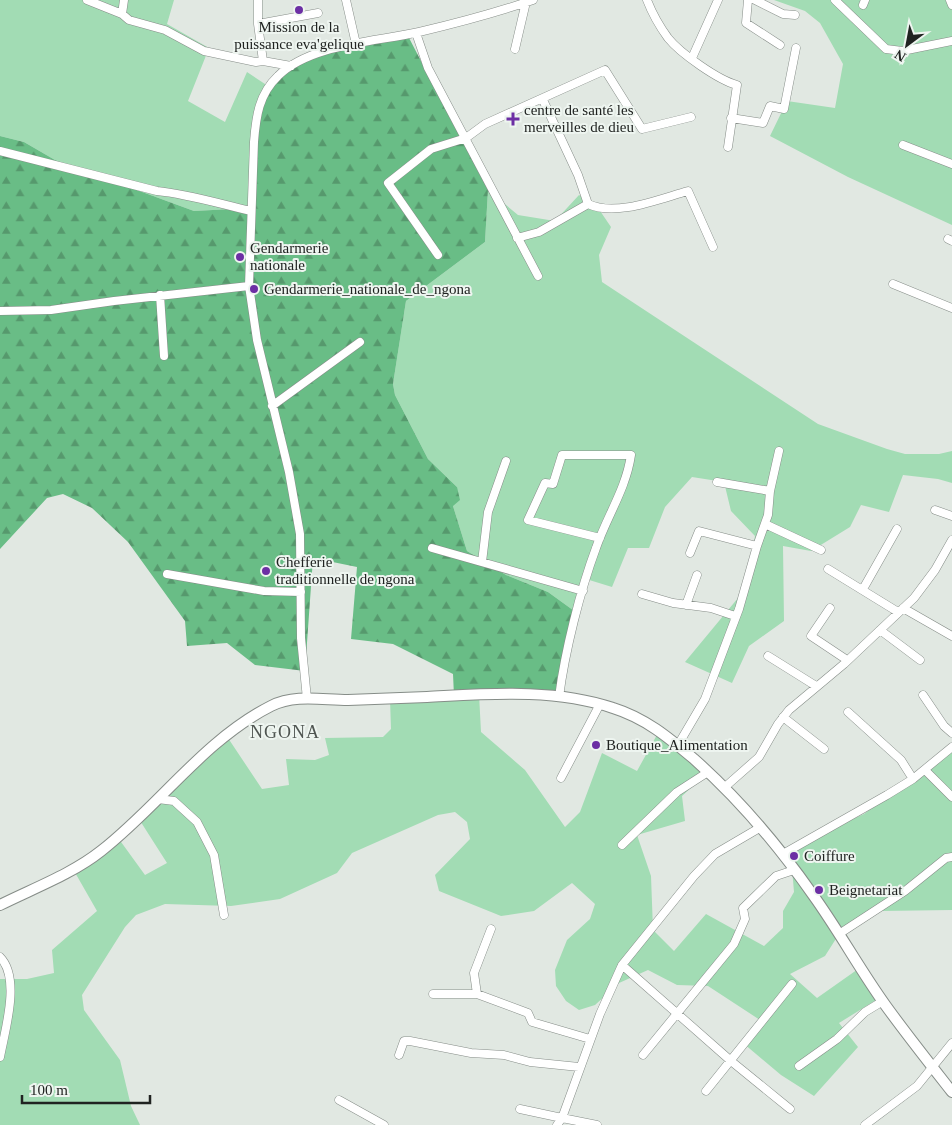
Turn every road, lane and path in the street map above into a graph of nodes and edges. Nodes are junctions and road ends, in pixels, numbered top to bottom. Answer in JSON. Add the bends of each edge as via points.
{"nodes":[{"id":1,"x":87,"y":0,"type":"edge"},
{"id":2,"x":124,"y":0,"type":"edge"},
{"id":3,"x":258,"y":0,"type":"edge"},
{"id":4,"x":346,"y":0,"type":"edge"},
{"id":5,"x":647,"y":0,"type":"edge"},
{"id":6,"x":718,"y":0,"type":"edge"},
{"id":7,"x":748,"y":0,"type":"edge"},
{"id":8,"x":755,"y":0,"type":"edge"},
{"id":9,"x":835,"y":0,"type":"edge"},
{"id":10,"x":950,"y":0,"type":"edge"},
{"id":11,"x":530,"y":1,"type":"edge"},
{"id":12,"x":952,"y":5,"type":"edge"},
{"id":13,"x":318,"y":13,"type":"dead end"},
{"id":14,"x":122,"y":14,"type":"junction"},
{"id":15,"x":795,"y":15,"type":"dead end"},
{"id":16,"x":258,"y":24,"type":"junction"},
{"id":17,"x":416,"y":33,"type":"junction"},
{"id":18,"x":952,"y":41,"type":"edge"},
{"id":19,"x":356,"y":44,"type":"junction"},
{"id":20,"x":780,"y":45,"type":"dead end"},
{"id":21,"x":515,"y":48,"type":"dead end"},
{"id":22,"x":796,"y":48,"type":"dead end"},
{"id":23,"x":692,"y":58,"type":"junction"},
{"id":24,"x":263,"y":61,"type":"junction"},
{"id":25,"x":291,"y":66,"type":"junction"},
{"id":26,"x":543,"y":100,"type":"junction"},
{"id":27,"x":691,"y":117,"type":"dead end"},
{"id":28,"x":731,"y":118,"type":"junction"},
{"id":29,"x":466,"y":138,"type":"junction"},
{"id":30,"x":903,"y":145,"type":"dead end"},
{"id":31,"x":728,"y":147,"type":"dead end"},
{"id":32,"x":0,"y":151,"type":"edge"},
{"id":33,"x":952,"y":164,"type":"edge"},
{"id":34,"x":588,"y":204,"type":"junction"},
{"id":35,"x":252,"y":211,"type":"junction"},
{"id":36,"x":517,"y":238,"type":"junction"},
{"id":37,"x":713,"y":247,"type":"dead end"},
{"id":38,"x":438,"y":255,"type":"dead end"},
{"id":39,"x":538,"y":276,"type":"dead end"},
{"id":40,"x":893,"y":284,"type":"dead end"},
{"id":41,"x":249,"y":286,"type":"junction"},
{"id":42,"x":160,"y":295,"type":"junction"},
{"id":43,"x":952,"y":308,"type":"edge"},
{"id":44,"x":0,"y":311,"type":"edge"},
{"id":45,"x":360,"y":342,"type":"dead end"},
{"id":46,"x":164,"y":356,"type":"dead end"},
{"id":47,"x":272,"y":406,"type":"junction"},
{"id":48,"x":779,"y":451,"type":"dead end"},
{"id":49,"x":506,"y":461,"type":"dead end"},
{"id":50,"x":717,"y":482,"type":"dead end"},
{"id":51,"x":770,"y":491,"type":"junction"},
{"id":52,"x":935,"y":510,"type":"dead end"},
{"id":53,"x":952,"y":516,"type":"edge"},
{"id":54,"x":765,"y":524,"type":"junction"},
{"id":55,"x":898,"y":529,"type":"dead end"},
{"id":56,"x":600,"y":538,"type":"junction"},
{"id":57,"x":952,"y":540,"type":"edge"},
{"id":58,"x":756,"y":546,"type":"junction"},
{"id":59,"x":432,"y":548,"type":"dead end"},
{"id":60,"x":821,"y":550,"type":"dead end"},
{"id":61,"x":690,"y":553,"type":"dead end"},
{"id":62,"x":482,"y":562,"type":"junction"},
{"id":63,"x":828,"y":568,"type":"dead end"},
{"id":64,"x":167,"y":574,"type":"dead end"},
{"id":65,"x":697,"y":575,"type":"dead end"},
{"id":66,"x":863,"y":589,"type":"junction"},
{"id":67,"x":583,"y":591,"type":"junction"},
{"id":68,"x":300,"y":592,"type":"junction"},
{"id":69,"x":642,"y":594,"type":"dead end"},
{"id":70,"x":686,"y":605,"type":"junction"},
{"id":71,"x":830,"y":608,"type":"dead end"},
{"id":72,"x":901,"y":610,"type":"junction"},
{"id":73,"x":735,"y":616,"type":"junction"},
{"id":74,"x":880,"y":630,"type":"junction"},
{"id":75,"x":952,"y":636,"type":"edge"},
{"id":76,"x":768,"y":656,"type":"dead end"},
{"id":77,"x":848,"y":660,"type":"junction"},
{"id":78,"x":920,"y":660,"type":"dead end"},
{"id":79,"x":816,"y":686,"type":"junction"},
{"id":80,"x":923,"y":695,"type":"dead end"},
{"id":81,"x":559,"y":697,"type":"junction"},
{"id":82,"x":307,"y":699,"type":"junction"},
{"id":83,"x":600,"y":704,"type":"junction"},
{"id":84,"x":848,"y":712,"type":"dead end"},
{"id":85,"x":782,"y":716,"type":"junction"},
{"id":86,"x":952,"y":733,"type":"edge"},
{"id":87,"x":678,"y":746,"type":"junction"},
{"id":88,"x":952,"y":747,"type":"edge"},
{"id":89,"x":824,"y":749,"type":"dead end"},
{"id":90,"x":925,"y":770,"type":"junction"},
{"id":91,"x":708,"y":772,"type":"junction"},
{"id":92,"x":561,"y":778,"type":"dead end"},
{"id":93,"x":913,"y":779,"type":"junction"},
{"id":94,"x":725,"y":787,"type":"junction"},
{"id":95,"x":952,"y":797,"type":"edge"},
{"id":96,"x":158,"y":799,"type":"junction"},
{"id":97,"x":761,"y":827,"type":"junction"},
{"id":98,"x":622,"y":845,"type":"dead end"},
{"id":99,"x":782,"y":854,"type":"junction"},
{"id":100,"x":952,"y":857,"type":"edge"},
{"id":101,"x":794,"y":870,"type":"junction"},
{"id":102,"x":0,"y":905,"type":"edge"},
{"id":103,"x":224,"y":915,"type":"dead end"},
{"id":104,"x":491,"y":929,"type":"dead end"},
{"id":105,"x":839,"y":934,"type":"junction"},
{"id":106,"x":0,"y":957,"type":"edge"},
{"id":107,"x":622,"y":965,"type":"junction"},
{"id":108,"x":792,"y":984,"type":"dead end"},
{"id":109,"x":433,"y":994,"type":"dead end"},
{"id":110,"x":477,"y":994,"type":"junction"},
{"id":111,"x":883,"y":1001,"type":"junction"},
{"id":112,"x":676,"y":1012,"type":"junction"},
{"id":113,"x":590,"y":1039,"type":"junction"},
{"id":114,"x":952,"y":1043,"type":"edge"},
{"id":115,"x":399,"y":1055,"type":"dead end"},
{"id":116,"x":643,"y":1055,"type":"dead end"},
{"id":117,"x":0,"y":1056,"type":"edge"},
{"id":118,"x":732,"y":1061,"type":"junction"},
{"id":119,"x":799,"y":1066,"type":"dead end"},
{"id":120,"x":931,"y":1066,"type":"junction"},
{"id":121,"x":579,"y":1067,"type":"junction"},
{"id":122,"x":706,"y":1091,"type":"dead end"},
{"id":123,"x":952,"y":1092,"type":"edge"},
{"id":124,"x":339,"y":1100,"type":"dead end"},
{"id":125,"x":520,"y":1109,"type":"dead end"},
{"id":126,"x":790,"y":1109,"type":"dead end"},
{"id":127,"x":559,"y":1121,"type":"edge"},
{"id":128,"x":384,"y":1125,"type":"edge"},
{"id":129,"x":597,"y":1125,"type":"edge"},
{"id":130,"x":865,"y":1125,"type":"edge"}],
"edges":[{"from":1,"to":14,"type":"street"},
{"from":2,"to":14,"type":"street"},
{"from":3,"to":16,"type":"street"},
{"from":4,"to":19,"type":"street"},
{"from":5,"to":23,"type":"street","via":[[670,39]]},
{"from":6,"to":23,"type":"street"},
{"from":7,"to":20,"type":"street","via":[[746,23]]},
{"from":8,"to":15,"type":"street","via":[[783,14]]},
{"from":9,"to":18,"type":"street","via":[[886,49],[902,51]]},
{"from":10,"to":12,"type":"street"},
{"from":11,"to":17,"type":"street"},
{"from":11,"to":21,"type":"street"},
{"from":13,"to":16,"type":"street"},
{"from":14,"to":24,"type":"street","via":[[129,20],[164,30],[204,51]]},
{"from":16,"to":24,"type":"street"},
{"from":17,"to":19,"type":"street"},
{"from":17,"to":29,"type":"street","via":[[428,68]]},
{"from":19,"to":25,"type":"street"},
{"from":22,"to":28,"type":"street","via":[[784,109],[770,106],[763,123]]},
{"from":23,"to":28,"type":"street","via":[[737,85]]},
{"from":24,"to":25,"type":"street"},
{"from":25,"to":35,"type":"street","via":[[266,89],[259,106],[254,142]]},
{"from":26,"to":27,"type":"street","via":[[605,70],[642,129]]},
{"from":26,"to":29,"type":"street","via":[[485,124]]},
{"from":26,"to":34,"type":"street"},
{"from":28,"to":31,"type":"street"},
{"from":29,"to":36,"type":"street"},
{"from":29,"to":38,"type":"street","via":[[431,150],[388,183]]},
{"from":30,"to":33,"type":"street"},
{"from":32,"to":35,"type":"street","via":[[157,191]]},
{"from":34,"to":36,"type":"street","via":[[539,232]]},
{"from":34,"to":37,"type":"street","via":[[599,209],[616,209],[688,192]]},
{"from":35,"to":41,"type":"street"},
{"from":36,"to":39,"type":"street"},
{"from":40,"to":43,"type":"street"},
{"from":41,"to":42,"type":"street"},
{"from":41,"to":47,"type":"street"},
{"from":42,"to":44,"type":"street","via":[[51,310]]},
{"from":42,"to":46,"type":"street"},
{"from":45,"to":47,"type":"street"},
{"from":47,"to":68,"type":"street","via":[[289,472],[300,534]]},
{"from":48,"to":51,"type":"street"},
{"from":49,"to":62,"type":"street","via":[[488,512]]},
{"from":50,"to":51,"type":"street"},
{"from":51,"to":54,"type":"street"},
{"from":52,"to":53,"type":"street"},
{"from":54,"to":58,"type":"street"},
{"from":54,"to":60,"type":"street"},
{"from":55,"to":66,"type":"street"},
{"from":56,"to":56,"type":"street","via":[[626,479],[631,455],[562,455],[553,484],[545,483],[528,520]]},
{"from":56,"to":67,"type":"street"},
{"from":57,"to":72,"type":"street","via":[[926,584]]},
{"from":58,"to":61,"type":"street","via":[[699,531]]},
{"from":58,"to":73,"type":"street"},
{"from":59,"to":62,"type":"street"},
{"from":62,"to":67,"type":"street"},
{"from":63,"to":66,"type":"street"},
{"from":64,"to":68,"type":"street","via":[[264,591]]},
{"from":65,"to":70,"type":"street"},
{"from":66,"to":72,"type":"street"},
{"from":67,"to":81,"type":"street"},
{"from":68,"to":82,"type":"street"},
{"from":69,"to":70,"type":"street"},
{"from":70,"to":73,"type":"street","via":[[711,608]]},
{"from":71,"to":77,"type":"street","via":[[811,636]]},
{"from":72,"to":74,"type":"street"},
{"from":72,"to":75,"type":"street"},
{"from":73,"to":87,"type":"street","via":[[705,699]]},
{"from":74,"to":77,"type":"street"},
{"from":74,"to":78,"type":"street"},
{"from":76,"to":79,"type":"street"},
{"from":77,"to":79,"type":"street"},
{"from":79,"to":85,"type":"street"},
{"from":80,"to":86,"type":"street"},
{"from":81,"to":82,"type":"street","via":[[479,694]]},
{"from":81,"to":83,"type":"street"},
{"from":82,"to":96,"type":"street","via":[[288,700],[254,716],[213,748]]},
{"from":83,"to":87,"type":"street","via":[[644,721]]},
{"from":83,"to":92,"type":"street"},
{"from":84,"to":93,"type":"street","via":[[901,760]]},
{"from":85,"to":89,"type":"street"},
{"from":85,"to":94,"type":"street","via":[[760,757]]},
{"from":87,"to":91,"type":"street"},
{"from":88,"to":90,"type":"street"},
{"from":90,"to":93,"type":"street"},
{"from":90,"to":95,"type":"street"},
{"from":91,"to":94,"type":"street"},
{"from":91,"to":98,"type":"street","via":[[677,792]]},
{"from":93,"to":99,"type":"street"},
{"from":94,"to":97,"type":"street"},
{"from":96,"to":102,"type":"street","via":[[99,853]]},
{"from":96,"to":103,"type":"street","via":[[174,801],[198,822],[214,855]]},
{"from":97,"to":99,"type":"street"},
{"from":97,"to":107,"type":"street","via":[[715,854]]},
{"from":99,"to":101,"type":"street"},
{"from":100,"to":105,"type":"street","via":[[946,858],[905,891]]},
{"from":101,"to":105,"type":"street"},
{"from":101,"to":112,"type":"street","via":[[776,876],[743,908],[745,919],[734,944]]},
{"from":104,"to":110,"type":"street","via":[[474,973]]},
{"from":105,"to":111,"type":"street"},
{"from":106,"to":117,"type":"street","via":[[12,984]]},
{"from":107,"to":112,"type":"street"},
{"from":107,"to":113,"type":"street"},
{"from":108,"to":118,"type":"street"},
{"from":109,"to":110,"type":"street"},
{"from":110,"to":113,"type":"street","via":[[528,1013],[532,1022]]},
{"from":111,"to":119,"type":"street"},
{"from":111,"to":120,"type":"street"},
{"from":112,"to":116,"type":"street"},
{"from":112,"to":118,"type":"street"},
{"from":113,"to":121,"type":"street"},
{"from":114,"to":120,"type":"street"},
{"from":115,"to":121,"type":"street","via":[[404,1041],[410,1041],[530,1062]]},
{"from":118,"to":122,"type":"street"},
{"from":118,"to":126,"type":"street"},
{"from":120,"to":123,"type":"street"},
{"from":120,"to":130,"type":"street","via":[[917,1086]]},
{"from":121,"to":127,"type":"street"},
{"from":124,"to":128,"type":"street"},
{"from":125,"to":127,"type":"street"},
{"from":127,"to":129,"type":"street"}]}
